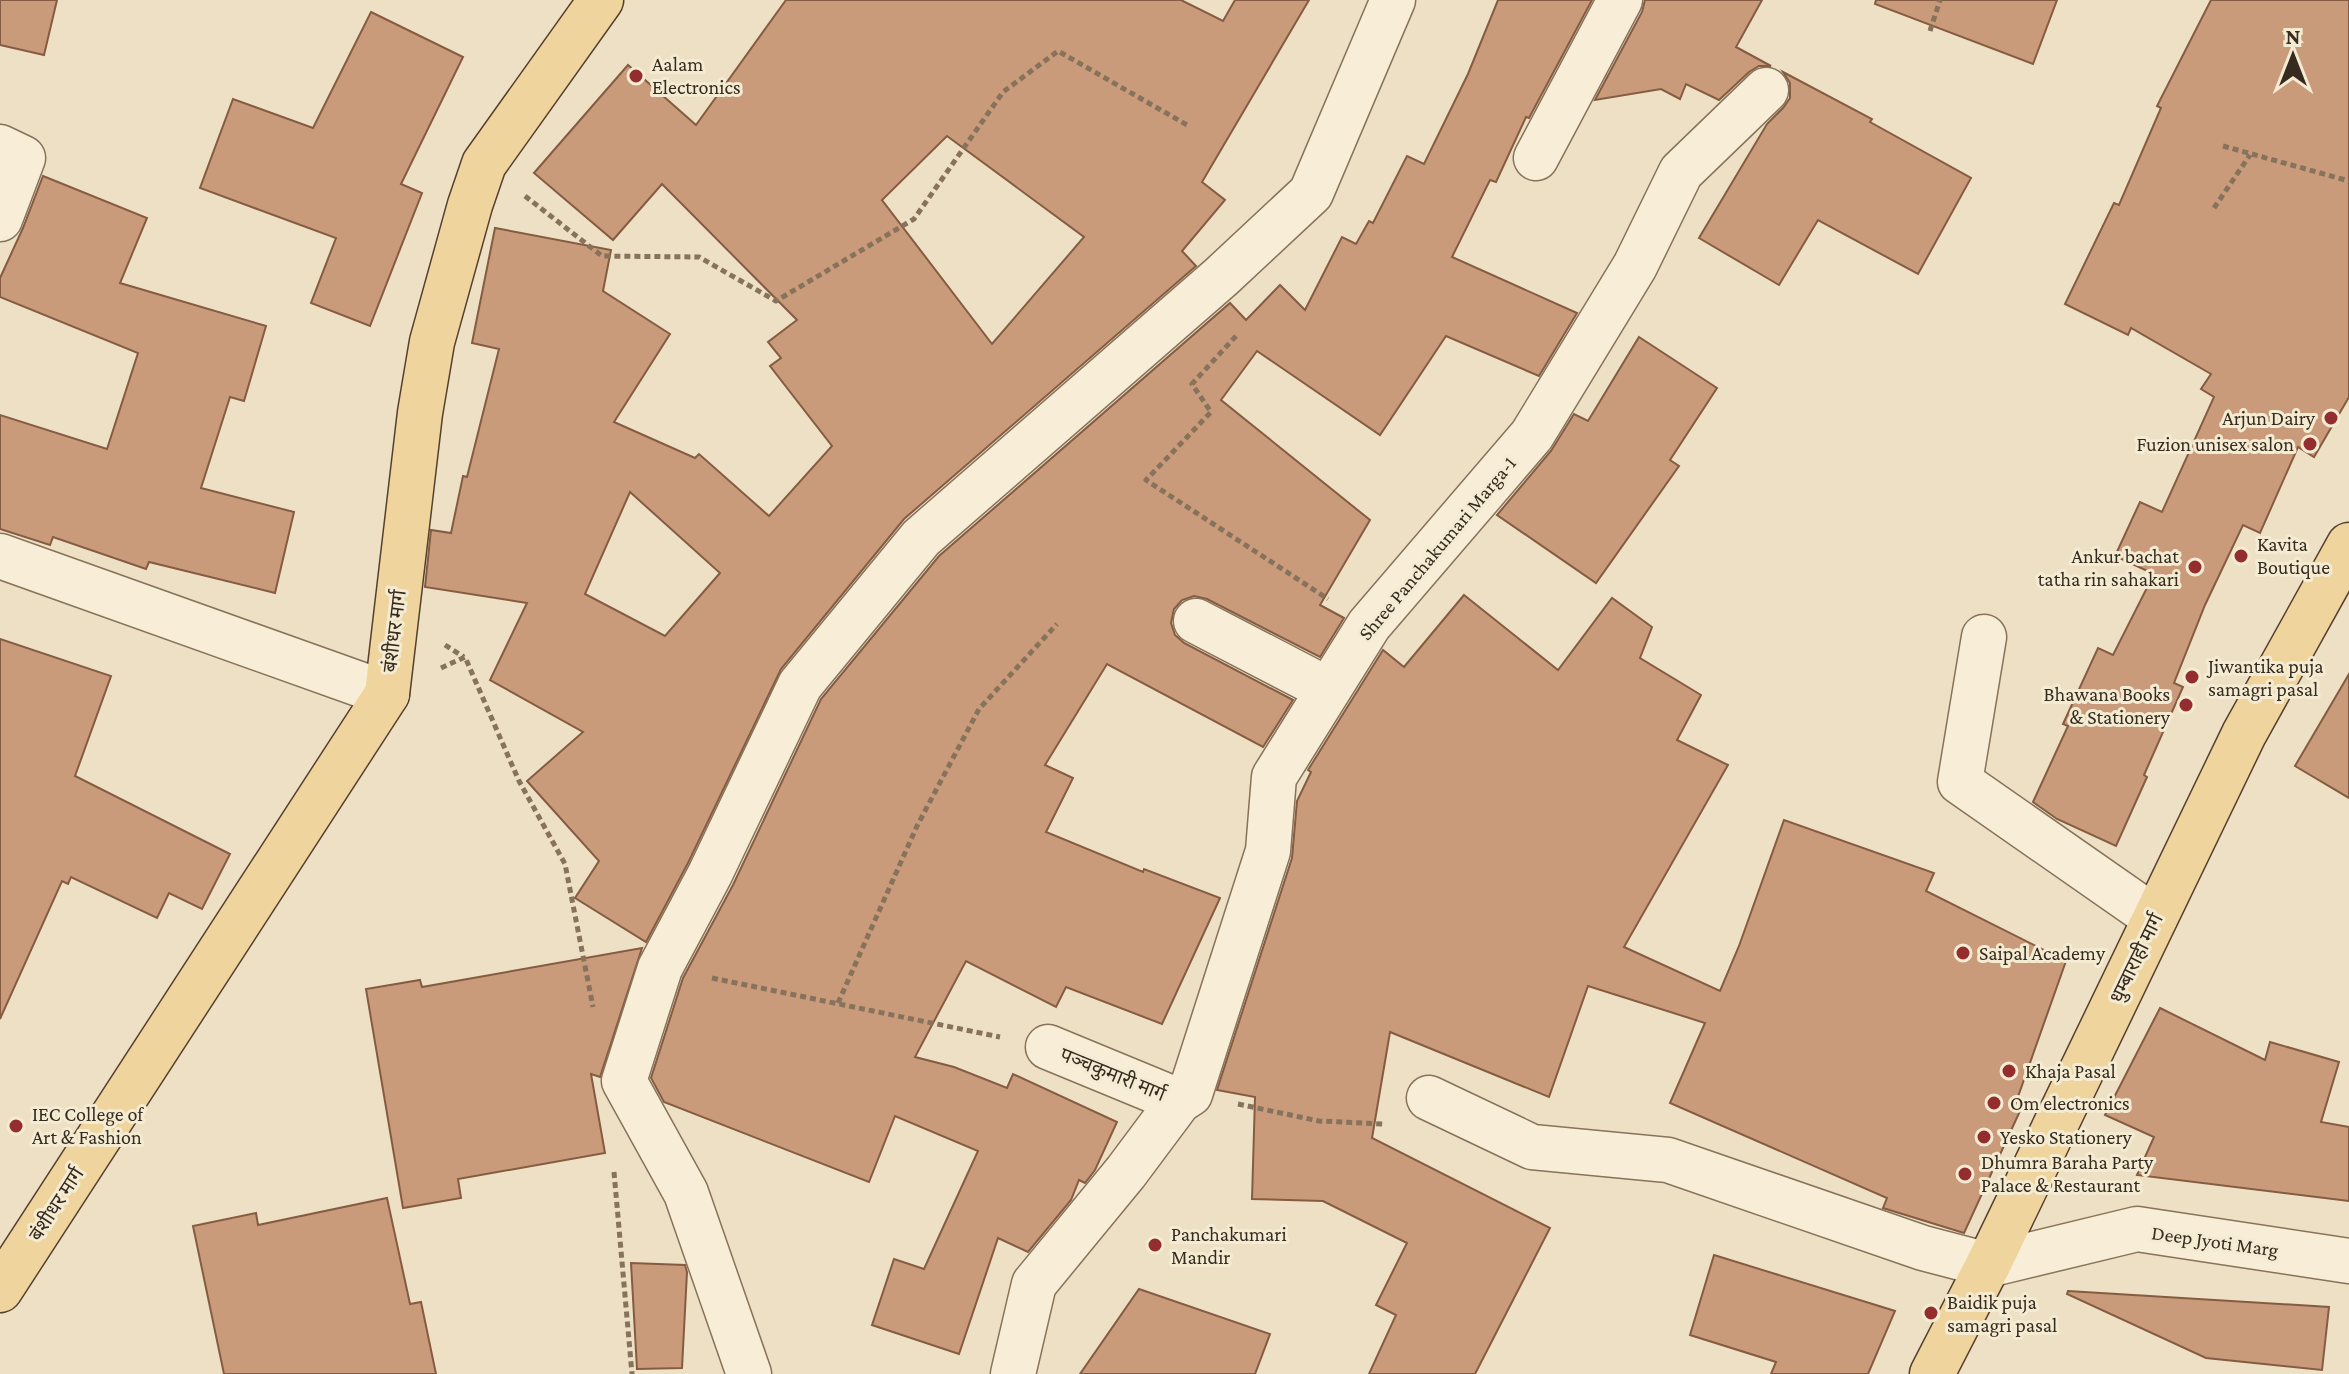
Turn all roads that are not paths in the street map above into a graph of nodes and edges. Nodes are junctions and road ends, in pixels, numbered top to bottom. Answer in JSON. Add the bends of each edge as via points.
{"nodes":[{"id":1,"x":601,"y":0,"type":"edge"},
{"id":2,"x":1393,"y":0,"type":"edge"},
{"id":3,"x":1620,"y":0,"type":"edge"},
{"id":4,"x":1766,"y":90,"type":"dead end"},
{"id":5,"x":0,"y":147,"type":"edge"},
{"id":6,"x":1536,"y":158,"type":"dead end"},
{"id":7,"x":0,"y":219,"type":"edge"},
{"id":8,"x":2349,"y":545,"type":"edge"},
{"id":9,"x":0,"y":556,"type":"edge"},
{"id":10,"x":1196,"y":621,"type":"dead end"},
{"id":11,"x":1984,"y":637,"type":"dead end"},
{"id":12,"x":1327,"y":689,"type":"junction"},
{"id":13,"x":387,"y":694,"type":"junction"},
{"id":14,"x":2155,"y":918,"type":"junction"},
{"id":15,"x":1048,"y":1047,"type":"road end"},
{"id":16,"x":1184,"y":1097,"type":"junction"},
{"id":17,"x":1429,"y":1098,"type":"dead end"},
{"id":18,"x":2349,"y":1261,"type":"edge"},
{"id":19,"x":1988,"y":1265,"type":"junction"},
{"id":20,"x":0,"y":1290,"type":"edge"},
{"id":21,"x":749,"y":1374,"type":"edge"},
{"id":22,"x":1013,"y":1374,"type":"edge"},
{"id":23,"x":1932,"y":1374,"type":"edge"}],
"edges":[{"from":1,"to":13,"type":"main road","name":"बंशीधर मार्ग","via":[[484,164],[432,342]]},
{"from":2,"to":21,"type":"street","via":[[1311,193],[921,538],[800,685],[660,968],[624,1081],[686,1193]]},
{"from":3,"to":6,"type":"street"},
{"from":4,"to":12,"type":"street","name":"Shree Panchakumari Marga-1","via":[[1681,172],[1635,266],[1532,435],[1369,625]]},
{"from":5,"to":7,"type":"street","via":[[23,158]]},
{"from":8,"to":14,"type":"main road","name":"धुम्बाराही मार्ग","via":[[2244,734]]},
{"from":9,"to":13,"type":"street"},
{"from":10,"to":12,"type":"street"},
{"from":11,"to":14,"type":"street","via":[[1960,782]]},
{"from":12,"to":16,"type":"street","name":"Shree Panchakumari Marga-1","via":[[1274,777],[1268,851]]},
{"from":13,"to":20,"type":"main road","name":"बंशीधर मार्ग"},
{"from":14,"to":19,"type":"main road","name":"धुम्बाराही मार्ग"},
{"from":15,"to":16,"type":"street","name":"पञ्चकुमारी मार्ग"},
{"from":16,"to":22,"type":"street","name":"Shree Panchakumari Marga-1","via":[[1034,1284]]},
{"from":17,"to":19,"type":"street","via":[[1532,1147],[1668,1160],[1923,1248]]},
{"from":18,"to":19,"type":"street","name":"Deep Jyoti Marg","via":[[2137,1229]]},
{"from":19,"to":23,"type":"main road","name":"धुम्बाराही मार्ग"}]}
